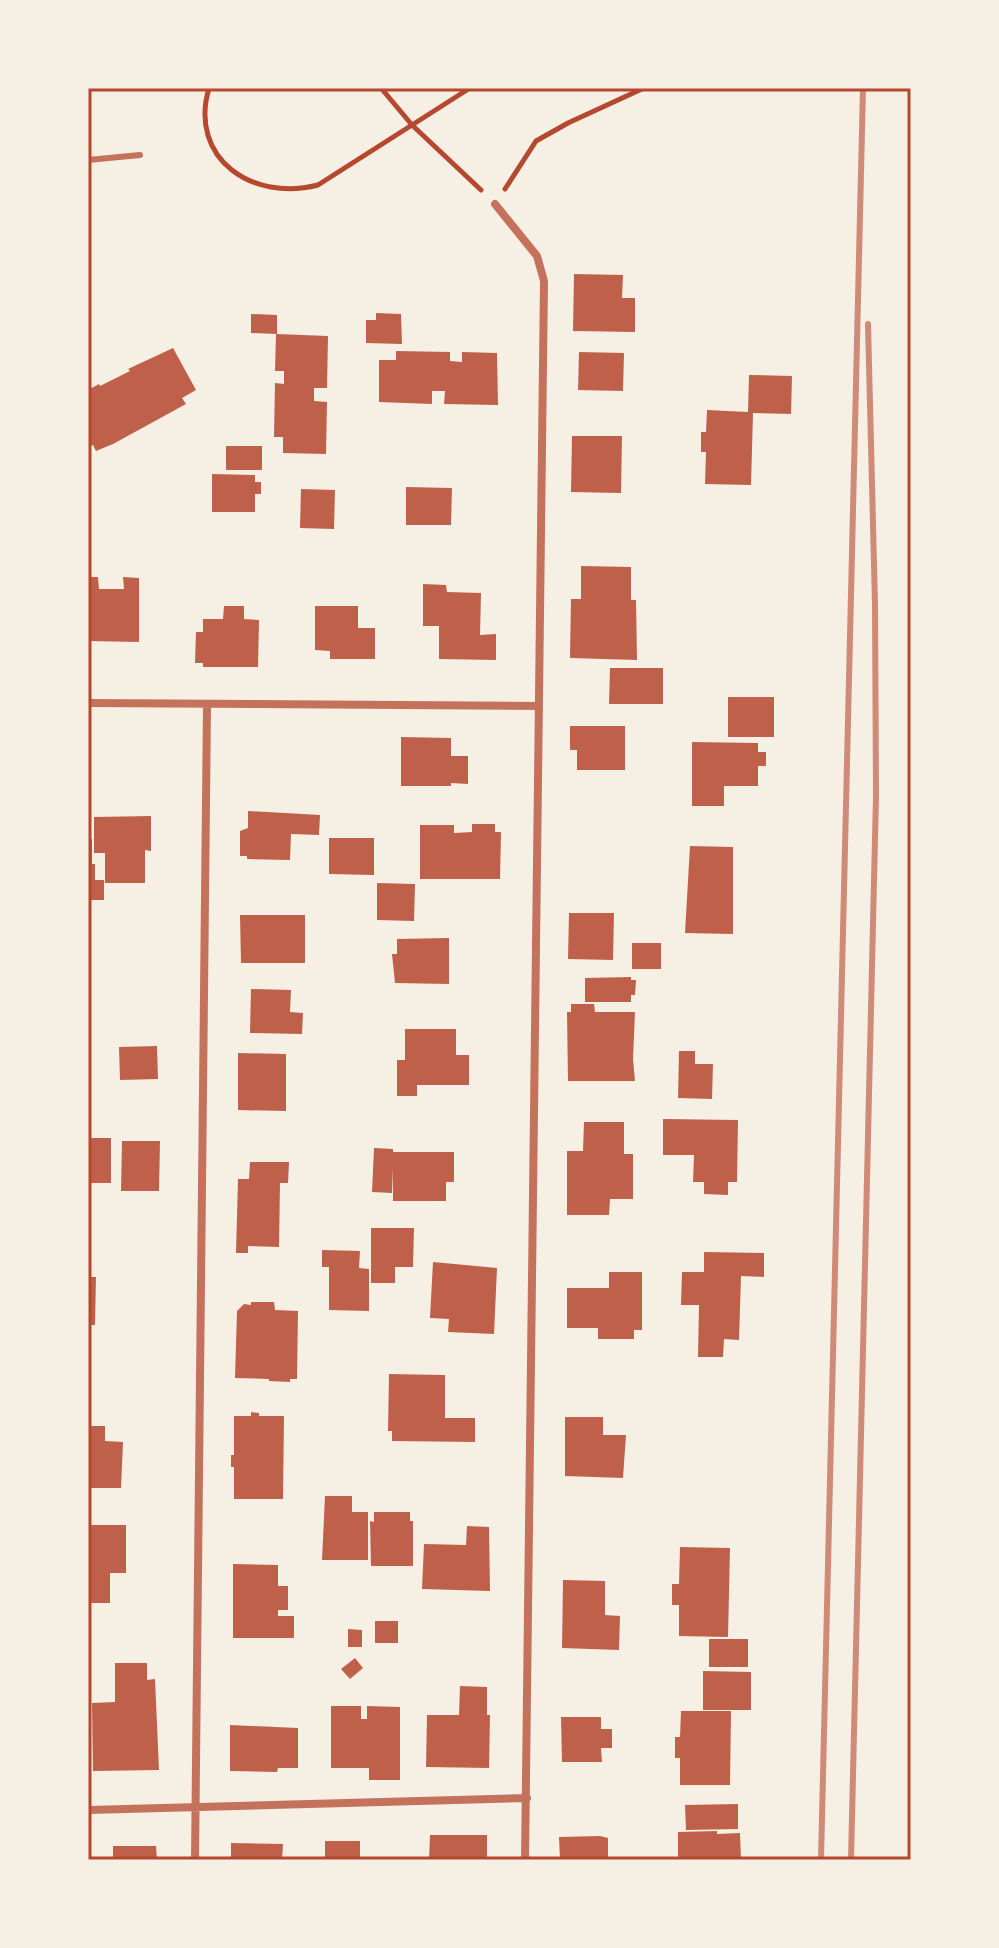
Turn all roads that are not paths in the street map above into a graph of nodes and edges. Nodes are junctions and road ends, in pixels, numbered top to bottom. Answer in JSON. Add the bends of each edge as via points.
{"nodes":[{"id":1,"x":140,"y":155,"type":"dead end"},
{"id":2,"x":88,"y":160,"type":"edge"},
{"id":3,"x":495,"y":204,"type":"road end"},
{"id":4,"x":88,"y":703,"type":"edge"},
{"id":5,"x":207,"y":705,"type":"junction"},
{"id":6,"x":539,"y":706,"type":"junction"},
{"id":7,"x":527,"y":1798,"type":"junction"},
{"id":8,"x":196,"y":1806,"type":"junction"},
{"id":9,"x":88,"y":1810,"type":"edge"},
{"id":10,"x":195,"y":1860,"type":"edge"},
{"id":11,"x":525,"y":1860,"type":"edge"}],
"edges":[{"from":1,"to":2,"type":"lane"},
{"from":3,"to":6,"type":"street","via":[[537,256],[544,281]]},
{"from":4,"to":5,"type":"street"},
{"from":5,"to":6,"type":"street"},
{"from":5,"to":8,"type":"street"},
{"from":6,"to":7,"type":"street"},
{"from":7,"to":8,"type":"street"},
{"from":7,"to":11,"type":"street"},
{"from":8,"to":9,"type":"street"},
{"from":8,"to":10,"type":"street"}]}
